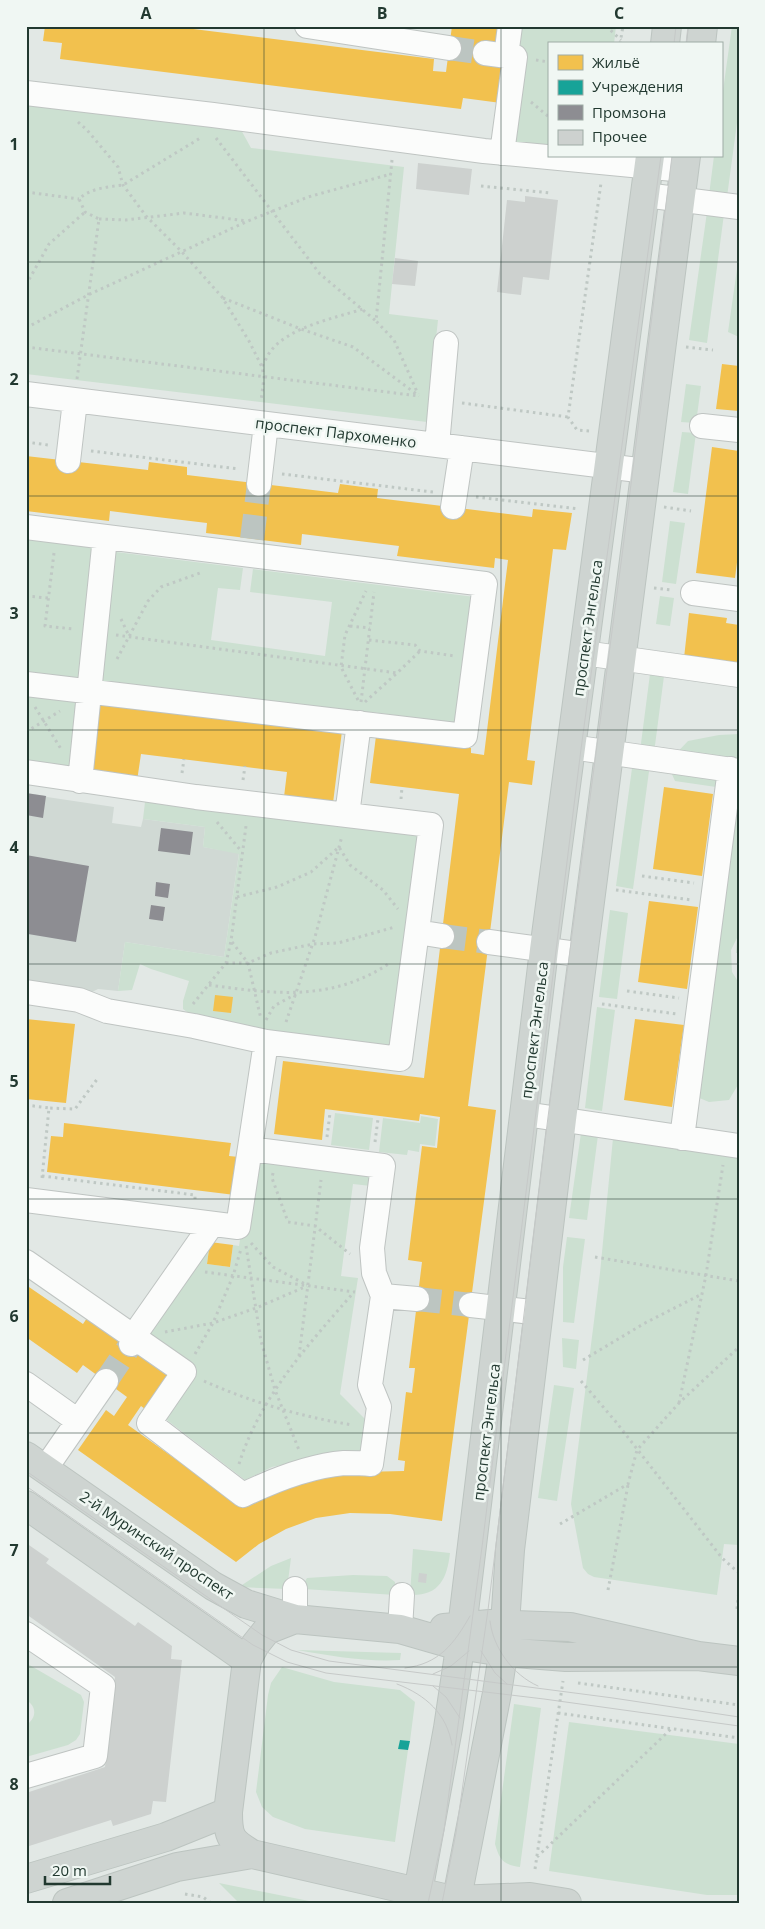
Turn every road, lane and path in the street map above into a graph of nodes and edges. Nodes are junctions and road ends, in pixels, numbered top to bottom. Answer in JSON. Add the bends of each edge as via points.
{"nodes":[{"id":1,"x":307,"y":26,"type":"edge"},
{"id":2,"x":510,"y":26,"type":"edge"},
{"id":3,"x":606,"y":26,"type":"edge"},
{"id":4,"x":623,"y":26,"type":"edge"},
{"id":5,"x":667,"y":26,"type":"edge"},
{"id":6,"x":703,"y":26,"type":"edge"},
{"id":7,"x":438,"y":40,"type":"tunnel mouth"},
{"id":8,"x":620,"y":42,"type":"edge"},
{"id":9,"x":665,"y":42,"type":"edge"},
{"id":10,"x":701,"y":42,"type":"edge"},
{"id":11,"x":26,"y":92,"type":"edge"},
{"id":12,"x":73,"y":118,"type":"dead end"},
{"id":13,"x":212,"y":123,"type":"junction"},
{"id":14,"x":394,"y":140,"type":"junction"},
{"id":15,"x":502,"y":153,"type":"junction"},
{"id":16,"x":548,"y":158,"type":"edge"},
{"id":17,"x":553,"y":158,"type":"edge"},
{"id":18,"x":650,"y":162,"type":"edge"},
{"id":19,"x":604,"y":163,"type":"junction"},
{"id":20,"x":685,"y":163,"type":"edge"},
{"id":21,"x":391,"y":174,"type":"junction"},
{"id":22,"x":124,"y":185,"type":"junction"},
{"id":23,"x":480,"y":186,"type":"dead end"},
{"id":24,"x":26,"y":192,"type":"edge"},
{"id":25,"x":551,"y":193,"type":"dead end"},
{"id":26,"x":645,"y":195,"type":"junction"},
{"id":27,"x":79,"y":199,"type":"junction"},
{"id":28,"x":680,"y":200,"type":"junction"},
{"id":29,"x":739,"y":206,"type":"edge"},
{"id":30,"x":85,"y":212,"type":"junction"},
{"id":31,"x":272,"y":212,"type":"junction"},
{"id":32,"x":146,"y":216,"type":"junction"},
{"id":33,"x":99,"y":219,"type":"junction"},
{"id":34,"x":248,"y":222,"type":"junction"},
{"id":35,"x":182,"y":252,"type":"junction"},
{"id":36,"x":26,"y":284,"type":"edge"},
{"id":37,"x":88,"y":295,"type":"junction"},
{"id":38,"x":222,"y":297,"type":"junction"},
{"id":39,"x":363,"y":309,"type":"junction"},
{"id":40,"x":376,"y":321,"type":"junction"},
{"id":41,"x":26,"y":328,"type":"edge"},
{"id":42,"x":301,"y":329,"type":"junction"},
{"id":43,"x":446,"y":343,"type":"dead end"},
{"id":44,"x":26,"y":347,"type":"edge"},
{"id":45,"x":683,"y":347,"type":"dead end"},
{"id":46,"x":713,"y":350,"type":"dead end"},
{"id":47,"x":80,"y":353,"type":"junction"},
{"id":48,"x":262,"y":367,"type":"junction"},
{"id":49,"x":264,"y":377,"type":"junction"},
{"id":50,"x":76,"y":393,"type":"junction"},
{"id":51,"x":26,"y":394,"type":"edge"},
{"id":52,"x":430,"y":398,"type":"junction"},
{"id":53,"x":264,"y":416,"type":"junction"},
{"id":54,"x":568,"y":417,"type":"junction"},
{"id":55,"x":702,"y":426,"type":"dead end"},
{"id":56,"x":739,"y":430,"type":"edge"},
{"id":57,"x":589,"y":432,"type":"dead end"},
{"id":58,"x":26,"y":442,"type":"edge"},
{"id":59,"x":437,"y":445,"type":"junction"},
{"id":60,"x":462,"y":448,"type":"junction"},
{"id":61,"x":68,"y":454,"type":"junction"},
{"id":62,"x":609,"y":466,"type":"junction"},
{"id":63,"x":646,"y":470,"type":"junction"},
{"id":64,"x":260,"y":478,"type":"junction"},
{"id":65,"x":454,"y":501,"type":"junction"},
{"id":66,"x":662,"y":507,"type":"dead end"},
{"id":67,"x":580,"y":509,"type":"dead end"},
{"id":68,"x":691,"y":511,"type":"dead end"},
{"id":69,"x":58,"y":522,"type":"junction"},
{"id":70,"x":26,"y":527,"type":"edge"},
{"id":71,"x":105,"y":537,"type":"junction"},
{"id":72,"x":377,"y":570,"type":"junction"},
{"id":73,"x":205,"y":571,"type":"dead end"},
{"id":74,"x":693,"y":593,"type":"dead end"},
{"id":75,"x":26,"y":596,"type":"edge"},
{"id":76,"x":48,"y":598,"type":"junction"},
{"id":77,"x":739,"y":599,"type":"edge"},
{"id":78,"x":350,"y":626,"type":"junction"},
{"id":79,"x":370,"y":628,"type":"junction"},
{"id":80,"x":96,"y":632,"type":"junction"},
{"id":81,"x":129,"y":637,"type":"junction"},
{"id":82,"x":369,"y":640,"type":"junction"},
{"id":83,"x":420,"y":651,"type":"junction"},
{"id":84,"x":584,"y":653,"type":"junction"},
{"id":85,"x":475,"y":658,"type":"junction"},
{"id":86,"x":621,"y":658,"type":"junction"},
{"id":87,"x":115,"y":662,"type":"dead end"},
{"id":88,"x":341,"y":667,"type":"junction"},
{"id":89,"x":365,"y":670,"type":"junction"},
{"id":90,"x":397,"y":673,"type":"junction"},
{"id":91,"x":739,"y":675,"type":"edge"},
{"id":92,"x":28,"y":692,"type":"edge"},
{"id":93,"x":90,"y":692,"type":"junction"},
{"id":94,"x":360,"y":714,"type":"junction"},
{"id":95,"x":571,"y":747,"type":"junction"},
{"id":96,"x":610,"y":752,"type":"junction"},
{"id":97,"x":734,"y":770,"type":"edge"},
{"id":98,"x":26,"y":772,"type":"edge"},
{"id":99,"x":80,"y":781,"type":"junction"},
{"id":100,"x":249,"y":803,"type":"junction"},
{"id":101,"x":347,"y":815,"type":"junction"},
{"id":102,"x":340,"y":847,"type":"junction"},
{"id":103,"x":642,"y":876,"type":"dead end"},
{"id":104,"x":608,"y":889,"type":"dead end"},
{"id":105,"x":713,"y":894,"type":"junction"},
{"id":106,"x":237,"y":897,"type":"junction"},
{"id":107,"x":415,"y":933,"type":"junction"},
{"id":108,"x":442,"y":936,"type":"tunnel mouth"},
{"id":109,"x":232,"y":942,"type":"junction"},
{"id":110,"x":489,"y":942,"type":"tunnel mouth"},
{"id":111,"x":313,"y":944,"type":"junction"},
{"id":112,"x":544,"y":950,"type":"junction"},
{"id":113,"x":584,"y":955,"type":"junction"},
{"id":114,"x":226,"y":963,"type":"junction"},
{"id":115,"x":248,"y":963,"type":"junction"},
{"id":116,"x":208,"y":985,"type":"junction"},
{"id":117,"x":255,"y":991,"type":"junction"},
{"id":118,"x":627,"y":991,"type":"dead end"},
{"id":119,"x":26,"y":992,"type":"edge"},
{"id":120,"x":296,"y":993,"type":"junction"},
{"id":121,"x":594,"y":1003,"type":"dead end"},
{"id":122,"x":699,"y":1009,"type":"junction"},
{"id":123,"x":175,"y":1023,"type":"junction"},
{"id":124,"x":272,"y":1043,"type":"junction"},
{"id":125,"x":98,"y":1078,"type":"dead end"},
{"id":126,"x":26,"y":1105,"type":"edge"},
{"id":127,"x":49,"y":1108,"type":"junction"},
{"id":128,"x":330,"y":1113,"type":"dead end"},
{"id":129,"x":525,"y":1114,"type":"junction"},
{"id":130,"x":562,"y":1119,"type":"junction"},
{"id":131,"x":682,"y":1138,"type":"junction"},
{"id":132,"x":733,"y":1145,"type":"edge"},
{"id":133,"x":250,"y":1149,"type":"junction"},
{"id":134,"x":276,"y":1152,"type":"junction"},
{"id":135,"x":324,"y":1158,"type":"junction"},
{"id":136,"x":34,"y":1201,"type":"edge"},
{"id":137,"x":212,"y":1224,"type":"junction"},
{"id":138,"x":315,"y":1226,"type":"junction"},
{"id":139,"x":250,"y":1242,"type":"dead end"},
{"id":140,"x":595,"y":1257,"type":"dead end"},
{"id":141,"x":26,"y":1262,"type":"edge"},
{"id":142,"x":180,"y":1269,"type":"junction"},
{"id":143,"x":374,"y":1273,"type":"junction"},
{"id":144,"x":706,"y":1275,"type":"junction"},
{"id":145,"x":233,"y":1276,"type":"junction"},
{"id":146,"x":250,"y":1278,"type":"junction"},
{"id":147,"x":739,"y":1281,"type":"edge"},
{"id":148,"x":307,"y":1286,"type":"junction"},
{"id":149,"x":354,"y":1292,"type":"junction"},
{"id":150,"x":702,"y":1294,"type":"junction"},
{"id":151,"x":383,"y":1296,"type":"junction"},
{"id":152,"x":418,"y":1299,"type":"tunnel mouth"},
{"id":153,"x":471,"y":1305,"type":"tunnel mouth"},
{"id":154,"x":256,"y":1308,"type":"junction"},
{"id":155,"x":502,"y":1309,"type":"junction"},
{"id":156,"x":540,"y":1313,"type":"junction"},
{"id":157,"x":213,"y":1323,"type":"junction"},
{"id":158,"x":133,"y":1341,"type":"junction"},
{"id":159,"x":739,"y":1348,"type":"edge"},
{"id":160,"x":299,"y":1356,"type":"junction"},
{"id":161,"x":583,"y":1360,"type":"dead end"},
{"id":162,"x":184,"y":1372,"type":"junction"},
{"id":163,"x":106,"y":1381,"type":"tunnel mouth"},
{"id":164,"x":581,"y":1381,"type":"dead end"},
{"id":165,"x":26,"y":1384,"type":"edge"},
{"id":166,"x":275,"y":1390,"type":"junction"},
{"id":167,"x":679,"y":1403,"type":"junction"},
{"id":168,"x":265,"y":1404,"type":"junction"},
{"id":169,"x":283,"y":1409,"type":"junction"},
{"id":170,"x":78,"y":1421,"type":"junction"},
{"id":171,"x":376,"y":1429,"type":"junction"},
{"id":172,"x":637,"y":1450,"type":"junction"},
{"id":173,"x":35,"y":1462,"type":"edge"},
{"id":174,"x":307,"y":1471,"type":"junction"},
{"id":175,"x":628,"y":1484,"type":"junction"},
{"id":176,"x":232,"y":1486,"type":"junction"},
{"id":177,"x":26,"y":1505,"type":"edge"},
{"id":178,"x":560,"y":1524,"type":"dead end"},
{"id":179,"x":739,"y":1573,"type":"edge"},
{"id":180,"x":296,"y":1589,"type":"dead end"},
{"id":181,"x":608,"y":1590,"type":"dead end"},
{"id":182,"x":739,"y":1590,"type":"edge"},
{"id":183,"x":402,"y":1595,"type":"dead end"},
{"id":184,"x":737,"y":1609,"type":"dead end"},
{"id":185,"x":295,"y":1619,"type":"junction"},
{"id":186,"x":506,"y":1624,"type":"junction"},
{"id":187,"x":406,"y":1630,"type":"junction"},
{"id":188,"x":26,"y":1634,"type":"edge"},
{"id":189,"x":461,"y":1636,"type":"junction"},
{"id":190,"x":503,"y":1652,"type":"junction"},
{"id":191,"x":698,"y":1656,"type":"junction"},
{"id":192,"x":247,"y":1660,"type":"junction"},
{"id":193,"x":739,"y":1661,"type":"edge"},
{"id":194,"x":564,"y":1673,"type":"dead end"},
{"id":195,"x":563,"y":1681,"type":"junction"},
{"id":196,"x":739,"y":1705,"type":"edge"},
{"id":197,"x":558,"y":1713,"type":"junction"},
{"id":198,"x":672,"y":1728,"type":"junction"},
{"id":199,"x":739,"y":1738,"type":"edge"},
{"id":200,"x":26,"y":1776,"type":"edge"},
{"id":201,"x":228,"y":1812,"type":"junction"},
{"id":202,"x":252,"y":1854,"type":"junction"},
{"id":203,"x":536,"y":1858,"type":"junction"},
{"id":204,"x":534,"y":1869,"type":"dead end"},
{"id":205,"x":26,"y":1880,"type":"edge"},
{"id":206,"x":419,"y":1890,"type":"edge"},
{"id":207,"x":185,"y":1894,"type":"dead end"},
{"id":208,"x":457,"y":1896,"type":"edge"},
{"id":209,"x":67,"y":1903,"type":"edge"},
{"id":210,"x":211,"y":1903,"type":"edge"},
{"id":211,"x":567,"y":1903,"type":"edge"}],
"edges":[{"from":1,"to":7,"type":"street"},
{"from":2,"to":15,"type":"street","via":[[495,54],[515,57]]},
{"from":3,"to":8,"type":"path"},
{"from":4,"to":8,"type":"path"},
{"from":5,"to":9,"type":"main road"},
{"from":6,"to":10,"type":"main road"},
{"from":11,"to":13,"type":"street"},
{"from":12,"to":22,"type":"path","via":[[118,167]]},
{"from":13,"to":14,"type":"street"},
{"from":13,"to":22,"type":"path"},
{"from":13,"to":31,"type":"path"},
{"from":14,"to":15,"type":"street"},
{"from":14,"to":21,"type":"path"},
{"from":15,"to":16,"type":"street"},
{"from":17,"to":19,"type":"street"},
{"from":18,"to":19,"type":"street"},
{"from":18,"to":20,"type":"street"},
{"from":18,"to":26,"type":"main road","name":"проспект Энгельса"},
{"from":19,"to":54,"type":"path"},
{"from":20,"to":28,"type":"main road"},
{"from":21,"to":31,"type":"path","via":[[308,197]]},
{"from":21,"to":40,"type":"path"},
{"from":22,"to":27,"type":"path","via":[[85,193]]},
{"from":22,"to":32,"type":"path"},
{"from":23,"to":25,"type":"path"},
{"from":24,"to":27,"type":"path"},
{"from":26,"to":28,"type":"street"},
{"from":26,"to":62,"type":"main road","name":"проспект Энгельса"},
{"from":27,"to":30,"type":"path"},
{"from":28,"to":29,"type":"street"},
{"from":28,"to":63,"type":"main road"},
{"from":30,"to":33,"type":"path"},
{"from":30,"to":36,"type":"path","via":[[49,244]]},
{"from":31,"to":34,"type":"path"},
{"from":31,"to":39,"type":"path","via":[[320,274]]},
{"from":32,"to":33,"type":"path","via":[[126,220]]},
{"from":32,"to":34,"type":"path","via":[[184,213]]},
{"from":32,"to":35,"type":"path"},
{"from":33,"to":37,"type":"path"},
{"from":34,"to":35,"type":"path"},
{"from":35,"to":37,"type":"path"},
{"from":35,"to":38,"type":"path"},
{"from":37,"to":41,"type":"path"},
{"from":37,"to":47,"type":"path"},
{"from":38,"to":42,"type":"path"},
{"from":38,"to":48,"type":"path"},
{"from":39,"to":40,"type":"path"},
{"from":39,"to":42,"type":"path"},
{"from":40,"to":52,"type":"path","via":[[394,340]]},
{"from":42,"to":48,"type":"path","via":[[270,351]]},
{"from":42,"to":52,"type":"path","via":[[353,347]]},
{"from":43,"to":52,"type":"street"},
{"from":44,"to":47,"type":"path"},
{"from":45,"to":46,"type":"path"},
{"from":47,"to":49,"type":"path"},
{"from":47,"to":50,"type":"path"},
{"from":48,"to":49,"type":"path"},
{"from":49,"to":52,"type":"path"},
{"from":49,"to":53,"type":"path"},
{"from":50,"to":51,"type":"street","name":"проспект Пархоменко"},
{"from":50,"to":53,"type":"street","name":"проспект Пархоменко"},
{"from":50,"to":61,"type":"street"},
{"from":52,"to":54,"type":"path"},
{"from":52,"to":59,"type":"street"},
{"from":53,"to":59,"type":"street","name":"проспект Пархоменко"},
{"from":53,"to":64,"type":"street"},
{"from":54,"to":57,"type":"path","via":[[577,430]]},
{"from":55,"to":56,"type":"street"},
{"from":58,"to":61,"type":"path"},
{"from":59,"to":60,"type":"street","name":"проспект Пархоменко"},
{"from":60,"to":62,"type":"street","name":"проспект Пархоменко"},
{"from":60,"to":65,"type":"street"},
{"from":61,"to":64,"type":"path"},
{"from":62,"to":63,"type":"street","name":"проспект Пархоменко"},
{"from":62,"to":84,"type":"main road","name":"проспект Энгельса"},
{"from":63,"to":86,"type":"main road"},
{"from":64,"to":65,"type":"path"},
{"from":65,"to":67,"type":"path"},
{"from":66,"to":68,"type":"path"},
{"from":69,"to":70,"type":"street"},
{"from":69,"to":71,"type":"street"},
{"from":69,"to":76,"type":"path"},
{"from":71,"to":72,"type":"street"},
{"from":71,"to":80,"type":"street"},
{"from":72,"to":78,"type":"path"},
{"from":72,"to":79,"type":"path"},
{"from":72,"to":85,"type":"street","via":[[445,571],[485,584]]},
{"from":73,"to":81,"type":"path","via":[[161,587],[148,601]]},
{"from":74,"to":77,"type":"street"},
{"from":75,"to":76,"type":"path"},
{"from":76,"to":80,"type":"path","via":[[45,626]]},
{"from":78,"to":79,"type":"path"},
{"from":78,"to":88,"type":"path","via":[[345,635]]},
{"from":79,"to":82,"type":"path"},
{"from":80,"to":93,"type":"street"},
{"from":81,"to":87,"type":"path"},
{"from":81,"to":88,"type":"path"},
{"from":82,"to":83,"type":"path","via":[[415,645]]},
{"from":82,"to":89,"type":"path"},
{"from":83,"to":85,"type":"path"},
{"from":83,"to":90,"type":"path"},
{"from":84,"to":86,"type":"street"},
{"from":84,"to":95,"type":"main road","name":"проспект Энгельса"},
{"from":85,"to":94,"type":"street","via":[[465,736]]},
{"from":86,"to":91,"type":"street"},
{"from":86,"to":96,"type":"main road"},
{"from":88,"to":89,"type":"path"},
{"from":88,"to":94,"type":"path"},
{"from":89,"to":90,"type":"path"},
{"from":89,"to":94,"type":"path"},
{"from":90,"to":94,"type":"path"},
{"from":92,"to":93,"type":"street"},
{"from":92,"to":99,"type":"path"},
{"from":93,"to":94,"type":"street"},
{"from":93,"to":99,"type":"street"},
{"from":94,"to":101,"type":"street"},
{"from":95,"to":96,"type":"street"},
{"from":95,"to":112,"type":"main road","name":"проспект Энгельса"},
{"from":96,"to":97,"type":"street"},
{"from":96,"to":113,"type":"main road"},
{"from":97,"to":105,"type":"street"},
{"from":98,"to":99,"type":"street"},
{"from":99,"to":100,"type":"street"},
{"from":100,"to":101,"type":"street"},
{"from":100,"to":106,"type":"path"},
{"from":101,"to":102,"type":"path"},
{"from":101,"to":107,"type":"street","via":[[431,825]]},
{"from":102,"to":106,"type":"path","via":[[311,872],[277,887]]},
{"from":102,"to":107,"type":"path","via":[[350,865],[383,890]]},
{"from":102,"to":111,"type":"path"},
{"from":103,"to":105,"type":"path"},
{"from":104,"to":105,"type":"path"},
{"from":105,"to":122,"type":"street"},
{"from":106,"to":109,"type":"path"},
{"from":107,"to":108,"type":"street"},
{"from":107,"to":111,"type":"path","via":[[396,927],[338,943]]},
{"from":107,"to":120,"type":"path","via":[[371,975],[330,989]]},
{"from":107,"to":124,"type":"street","via":[[400,1059]]},
{"from":109,"to":114,"type":"path"},
{"from":109,"to":115,"type":"path"},
{"from":110,"to":112,"type":"street"},
{"from":111,"to":115,"type":"path","via":[[271,953]]},
{"from":111,"to":120,"type":"path"},
{"from":112,"to":113,"type":"street"},
{"from":112,"to":129,"type":"main road","name":"проспект Энгельса"},
{"from":113,"to":130,"type":"main road"},
{"from":114,"to":115,"type":"path"},
{"from":114,"to":116,"type":"path"},
{"from":115,"to":117,"type":"path"},
{"from":116,"to":117,"type":"path"},
{"from":116,"to":123,"type":"path"},
{"from":117,"to":120,"type":"path"},
{"from":117,"to":120,"type":"path","via":[[262,1025],[274,1006]]},
{"from":118,"to":122,"type":"path"},
{"from":119,"to":123,"type":"street","via":[[79,1000],[107,1011]]},
{"from":120,"to":124,"type":"path"},
{"from":121,"to":122,"type":"path"},
{"from":122,"to":131,"type":"street"},
{"from":123,"to":124,"type":"street"},
{"from":124,"to":133,"type":"street"},
{"from":125,"to":127,"type":"path","via":[[75,1109]]},
{"from":126,"to":127,"type":"path"},
{"from":127,"to":136,"type":"path","via":[[42,1176]]},
{"from":128,"to":135,"type":"path"},
{"from":129,"to":130,"type":"street"},
{"from":129,"to":155,"type":"main road","name":"проспект Энгельса"},
{"from":130,"to":131,"type":"street"},
{"from":130,"to":156,"type":"main road"},
{"from":131,"to":132,"type":"street"},
{"from":132,"to":144,"type":"path"},
{"from":133,"to":134,"type":"street"},
{"from":133,"to":137,"type":"street","via":[[238,1227]]},
{"from":134,"to":135,"type":"street"},
{"from":134,"to":138,"type":"path","via":[[272,1178],[288,1222]]},
{"from":135,"to":138,"type":"path"},
{"from":135,"to":143,"type":"street","via":[[383,1166],[372,1248]]},
{"from":136,"to":137,"type":"street"},
{"from":137,"to":142,"type":"street"},
{"from":138,"to":143,"type":"path"},
{"from":138,"to":148,"type":"path"},
{"from":139,"to":148,"type":"path","via":[[273,1268]]},
{"from":140,"to":144,"type":"path"},
{"from":141,"to":158,"type":"street"},
{"from":142,"to":145,"type":"path"},
{"from":142,"to":158,"type":"street"},
{"from":143,"to":151,"type":"street"},
{"from":144,"to":147,"type":"path"},
{"from":144,"to":150,"type":"path"},
{"from":145,"to":146,"type":"path"},
{"from":145,"to":146,"type":"path","via":[[244,1244]]},
{"from":145,"to":157,"type":"path"},
{"from":146,"to":148,"type":"path"},
{"from":146,"to":154,"type":"path"},
{"from":148,"to":149,"type":"path"},
{"from":148,"to":154,"type":"path"},
{"from":148,"to":160,"type":"path"},
{"from":149,"to":151,"type":"path"},
{"from":149,"to":160,"type":"path"},
{"from":150,"to":161,"type":"path"},
{"from":150,"to":167,"type":"path"},
{"from":151,"to":152,"type":"street"},
{"from":151,"to":171,"type":"street","via":[[370,1385],[379,1408]]},
{"from":153,"to":155,"type":"street"},
{"from":154,"to":157,"type":"path"},
{"from":154,"to":166,"type":"path","via":[[261,1341]]},
{"from":155,"to":156,"type":"street"},
{"from":155,"to":189,"type":"main road","name":"проспект Энгельса"},
{"from":156,"to":186,"type":"main road","via":[[510,1550]]},
{"from":157,"to":158,"type":"path"},
{"from":157,"to":162,"type":"path"},
{"from":158,"to":162,"type":"street"},
{"from":159,"to":167,"type":"path"},
{"from":160,"to":166,"type":"path"},
{"from":162,"to":168,"type":"path"},
{"from":162,"to":176,"type":"street","via":[[149,1423]]},
{"from":163,"to":170,"type":"street"},
{"from":164,"to":172,"type":"path"},
{"from":165,"to":170,"type":"street"},
{"from":166,"to":168,"type":"path"},
{"from":166,"to":169,"type":"path"},
{"from":167,"to":172,"type":"path"},
{"from":168,"to":169,"type":"path"},
{"from":168,"to":176,"type":"path","via":[[245,1444]]},
{"from":169,"to":171,"type":"path","via":[[325,1421]]},
{"from":169,"to":174,"type":"path"},
{"from":170,"to":173,"type":"street"},
{"from":171,"to":174,"type":"street","via":[[371,1464],[343,1463]]},
{"from":172,"to":175,"type":"path"},
{"from":172,"to":179,"type":"path","via":[[722,1558]]},
{"from":173,"to":185,"type":"main road","name":"2-й Муринский проспект","via":[[227,1594],[246,1604]]},
{"from":174,"to":176,"type":"street","via":[[243,1495]]},
{"from":175,"to":178,"type":"path"},
{"from":175,"to":181,"type":"path"},
{"from":177,"to":192,"type":"main road"},
{"from":180,"to":185,"type":"street"},
{"from":182,"to":184,"type":"path"},
{"from":183,"to":187,"type":"street"},
{"from":185,"to":187,"type":"main road","name":"2-й Муринский проспект"},
{"from":185,"to":192,"type":"main road","via":[[267,1630]]},
{"from":186,"to":189,"type":"main road"},
{"from":186,"to":190,"type":"main road"},
{"from":186,"to":191,"type":"main road","via":[[570,1627]]},
{"from":187,"to":189,"type":"main road","name":"2-й Муринский проспект"},
{"from":188,"to":200,"type":"street","via":[[103,1686],[95,1756]]},
{"from":189,"to":190,"type":"main road"},
{"from":189,"to":206,"type":"main road","name":"проспект Энгельса"},
{"from":190,"to":191,"type":"main road","via":[[566,1657]]},
{"from":190,"to":208,"type":"main road"},
{"from":191,"to":193,"type":"main road"},
{"from":192,"to":201,"type":"main road"},
{"from":194,"to":195,"type":"path"},
{"from":195,"to":196,"type":"path"},
{"from":195,"to":197,"type":"path"},
{"from":197,"to":198,"type":"path"},
{"from":197,"to":203,"type":"path"},
{"from":198,"to":199,"type":"path"},
{"from":198,"to":203,"type":"path"},
{"from":201,"to":202,"type":"main road","via":[[228,1829],[235,1843]]},
{"from":201,"to":205,"type":"main road","via":[[166,1837]]},
{"from":202,"to":206,"type":"main road"},
{"from":202,"to":209,"type":"main road","via":[[177,1868]]},
{"from":203,"to":204,"type":"path"},
{"from":206,"to":208,"type":"main road"},
{"from":207,"to":210,"type":"path","via":[[204,1897]]},
{"from":208,"to":211,"type":"main road","via":[[530,1897]]}]}
